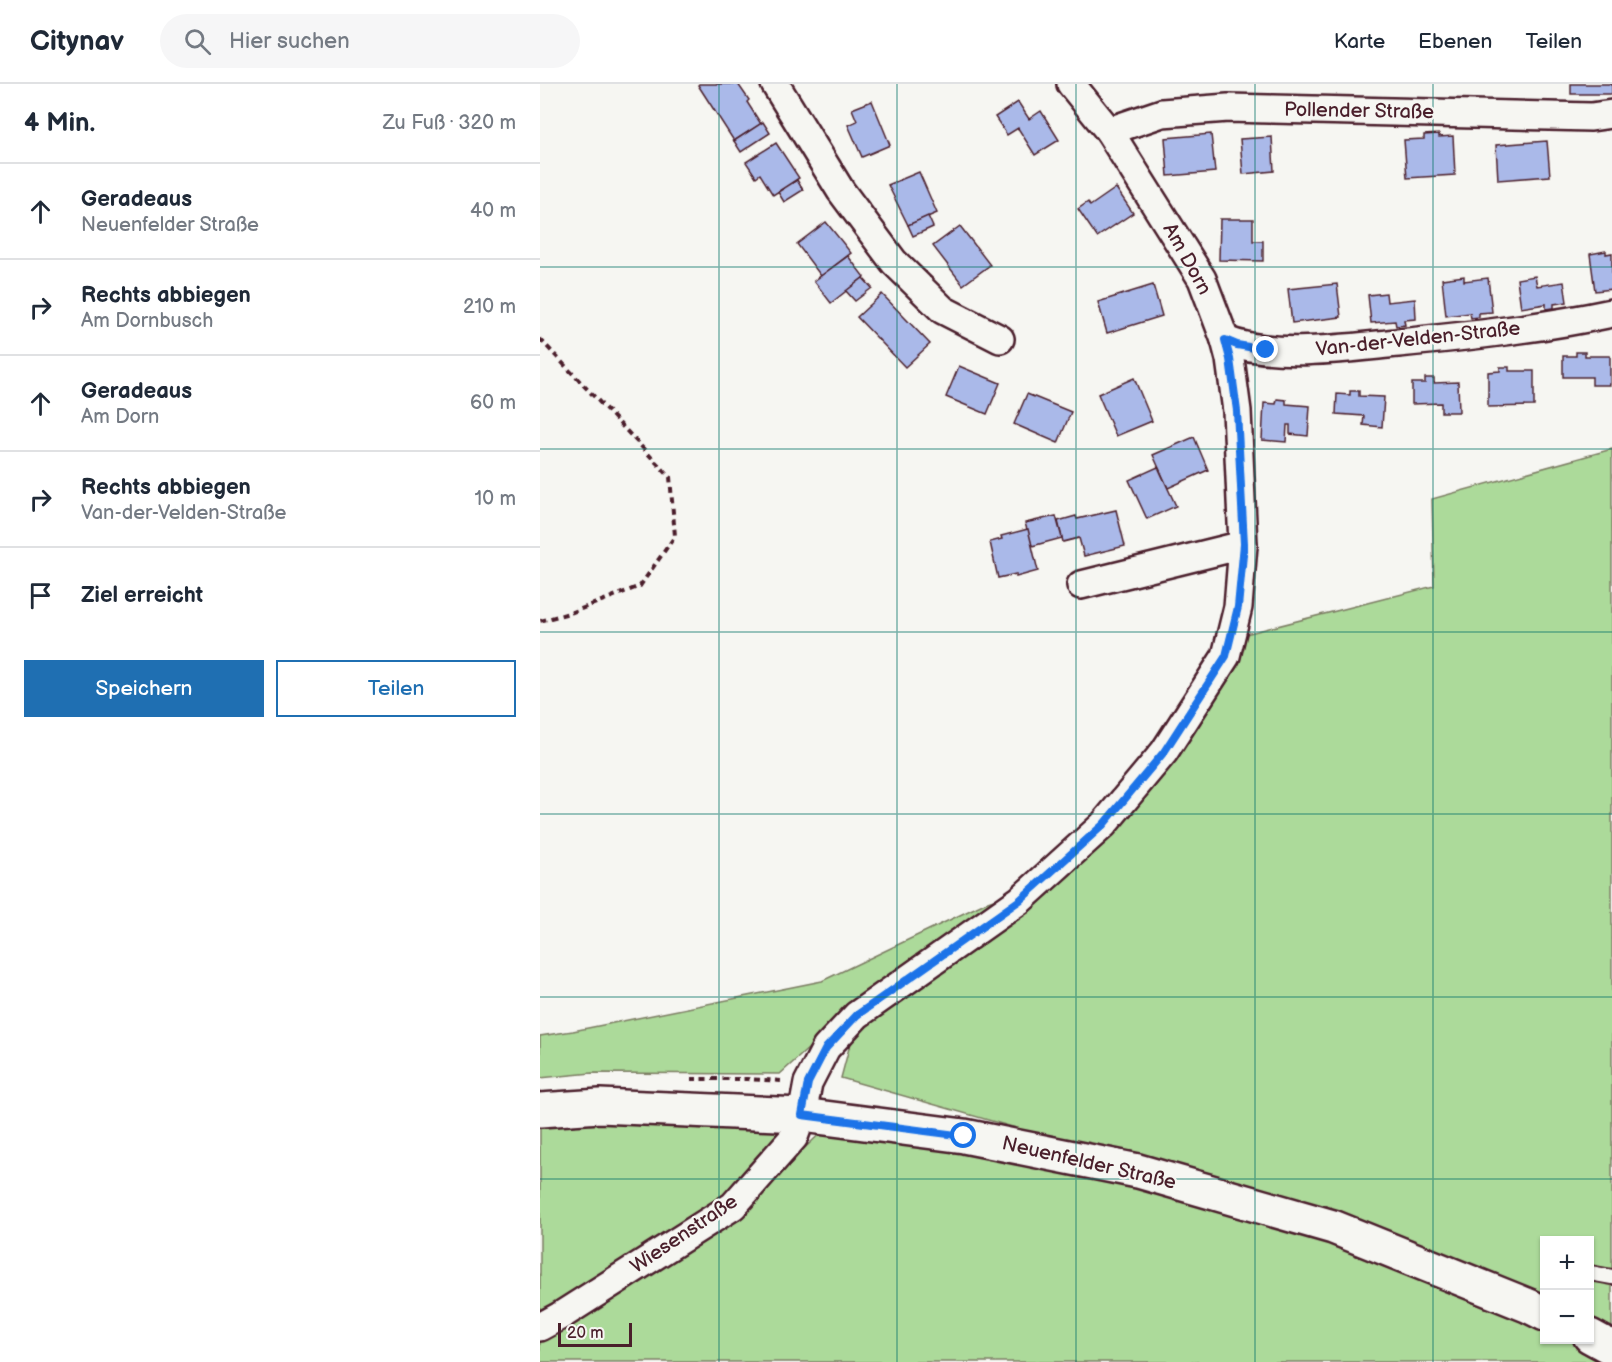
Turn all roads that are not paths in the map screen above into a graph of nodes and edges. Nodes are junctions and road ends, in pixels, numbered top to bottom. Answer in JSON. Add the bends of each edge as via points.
{"nodes":[{"id":1,"x":775,"y":84,"type":"edge"},
{"id":2,"x":1071,"y":84,"type":"edge"},
{"id":3,"x":1612,"y":114,"type":"edge"},
{"id":4,"x":1109,"y":130,"type":"junction"},
{"id":5,"x":1612,"y":313,"type":"edge"},
{"id":6,"x":1000,"y":339,"type":"dead end"},
{"id":7,"x":1225,"y":340,"type":"junction"},
{"id":8,"x":1244,"y":544,"type":"junction"},
{"id":9,"x":1081,"y":585,"type":"dead end"},
{"id":10,"x":540,"y":1110,"type":"edge"},
{"id":11,"x":802,"y":1115,"type":"junction"},
{"id":12,"x":1594,"y":1274,"type":"edge"},
{"id":13,"x":1612,"y":1277,"type":"edge"},
{"id":14,"x":1540,"y":1305,"type":"edge"},
{"id":15,"x":540,"y":1327,"type":"edge"},
{"id":16,"x":1594,"y":1338,"type":"edge"},
{"id":17,"x":1612,"y":1348,"type":"edge"}],
"edges":[{"from":1,"to":6,"type":"street","via":[[841,191],[894,262],[943,310]]},
{"from":2,"to":4,"type":"street","name":"Am Dorn"},
{"from":3,"to":4,"type":"street","name":"Pollender Straße","via":[[1591,117],[1228,108],[1162,113]]},
{"from":4,"to":7,"type":"street","name":"Am Dorn","via":[[1202,279]]},
{"from":5,"to":7,"type":"street","name":"Van-der-Velden-Straße","via":[[1491,334],[1365,347],[1266,350]]},
{"from":7,"to":8,"type":"street","name":"Am Dorn","via":[[1237,411]]},
{"from":8,"to":9,"type":"street"},
{"from":8,"to":11,"type":"street","name":"Wiesenstraße","via":[[1238,607],[1226,656],[1164,752],[1103,825],[1020,900],[857,1015],[826,1048],[808,1083]]},
{"from":10,"to":11,"type":"main road","name":"Neuenfelder Straße","via":[[600,1106]]},
{"from":11,"to":14,"type":"main road","name":"Neuenfelder Straße","via":[[964,1136],[1138,1171],[1333,1227]]},
{"from":11,"to":15,"type":"street","name":"Wiesenstraße","via":[[794,1137],[733,1206]]},
{"from":12,"to":13,"type":"lane"},
{"from":16,"to":17,"type":"main road"}]}
